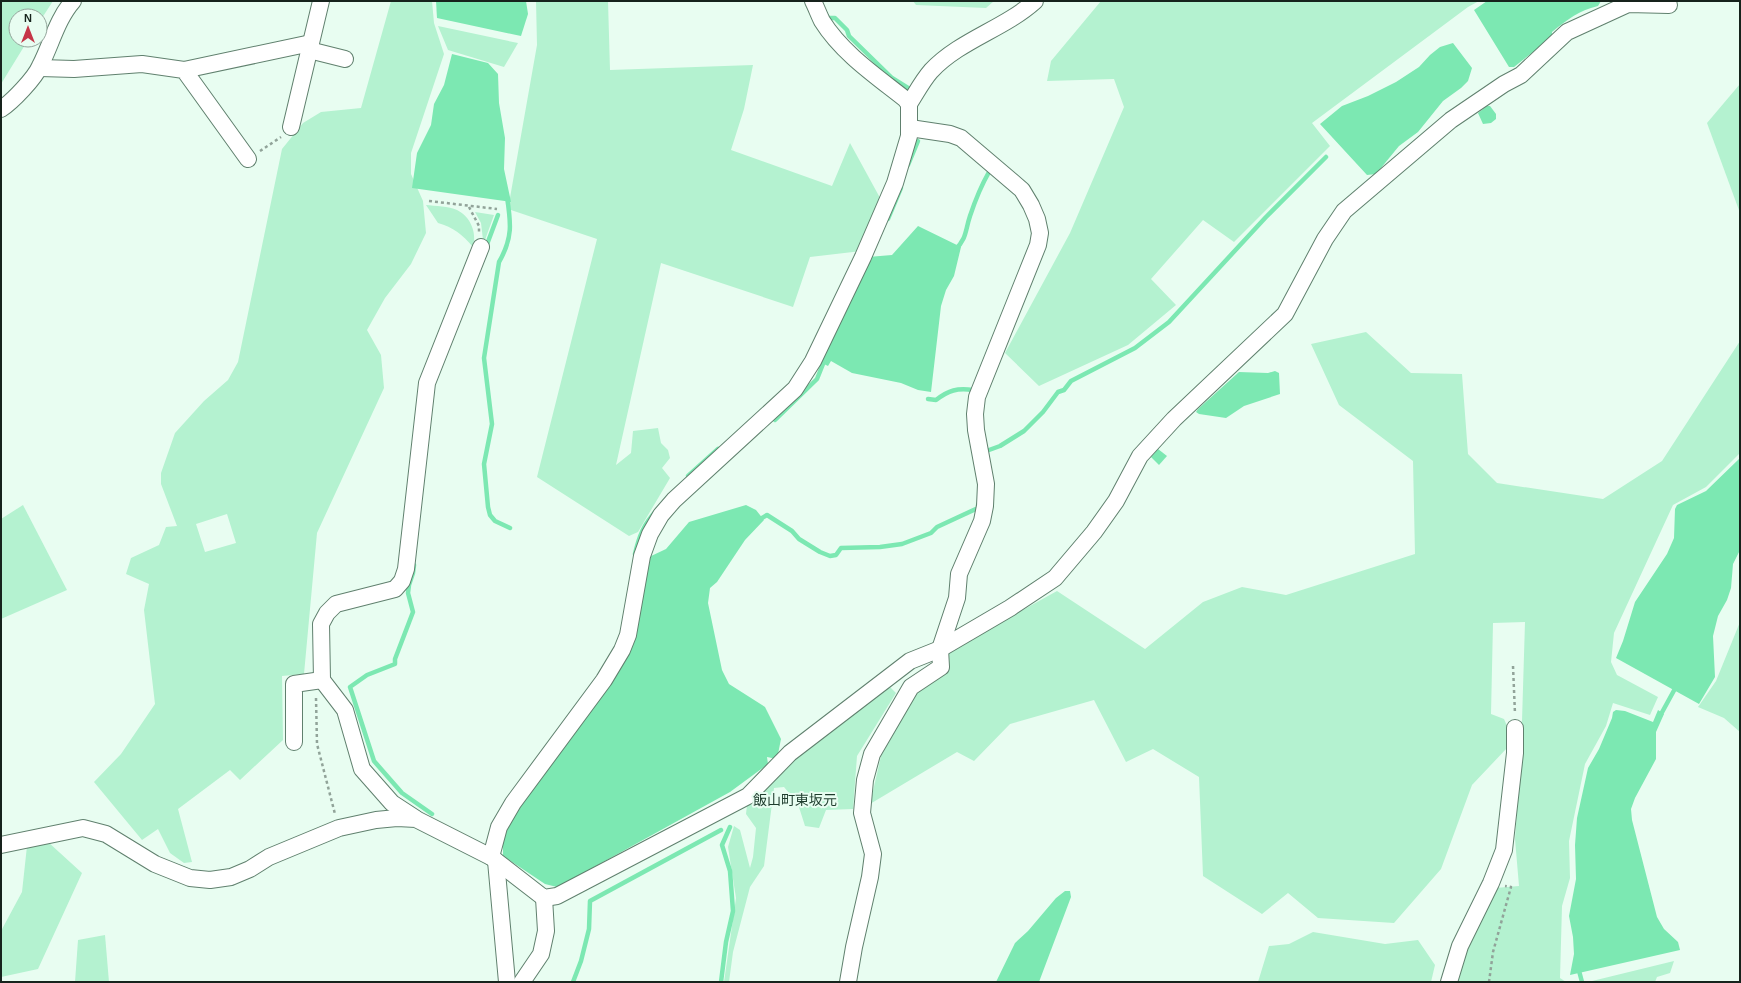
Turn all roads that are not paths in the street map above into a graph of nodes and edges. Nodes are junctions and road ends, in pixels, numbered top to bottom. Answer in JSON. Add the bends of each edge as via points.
{"nodes":[{"id":1,"x":73,"y":1,"type":"edge"},
{"id":2,"x":321,"y":1,"type":"edge"},
{"id":3,"x":813,"y":1,"type":"edge"},
{"id":4,"x":1035,"y":1,"type":"edge"},
{"id":5,"x":1628,"y":2,"type":"edge"},
{"id":6,"x":1669,"y":5,"type":"dead end"},
{"id":7,"x":310,"y":47,"type":"junction"},
{"id":8,"x":345,"y":59,"type":"dead end"},
{"id":9,"x":40,"y":68,"type":"junction"},
{"id":10,"x":184,"y":70,"type":"junction"},
{"id":11,"x":909,"y":104,"type":"junction"},
{"id":12,"x":1,"y":109,"type":"edge"},
{"id":13,"x":291,"y":127,"type":"road end"},
{"id":14,"x":910,"y":128,"type":"junction"},
{"id":15,"x":248,"y":159,"type":"road end"},
{"id":16,"x":481,"y":247,"type":"road end"},
{"id":17,"x":940,"y":649,"type":"junction"},
{"id":18,"x":319,"y":681,"type":"junction"},
{"id":19,"x":1515,"y":728,"type":"road end"},
{"id":20,"x":294,"y":742,"type":"dead end"},
{"id":21,"x":416,"y":819,"type":"junction"},
{"id":22,"x":1,"y":844,"type":"edge"},
{"id":23,"x":493,"y":859,"type":"junction"},
{"id":24,"x":544,"y":898,"type":"junction"},
{"id":25,"x":507,"y":982,"type":"edge"},
{"id":26,"x":522,"y":982,"type":"edge"},
{"id":27,"x":848,"y":982,"type":"edge"},
{"id":28,"x":1449,"y":982,"type":"edge"}],
"edges":[{"from":1,"to":9,"type":"street","via":[[65,10]]},
{"from":2,"to":7,"type":"street"},
{"from":3,"to":11,"type":"street","via":[[822,21],[842,46]]},
{"from":4,"to":11,"type":"street","via":[[1024,11],[950,55],[931,72]]},
{"from":5,"to":6,"type":"street"},
{"from":5,"to":17,"type":"street","via":[[1567,32],[1521,75],[1451,120],[1344,211],[1325,239],[1285,314],[1174,419],[1140,456],[1116,500],[1094,532],[1055,578]]},
{"from":7,"to":8,"type":"street"},
{"from":7,"to":10,"type":"street"},
{"from":7,"to":13,"type":"street"},
{"from":9,"to":10,"type":"street","via":[[74,69],[142,64]]},
{"from":9,"to":12,"type":"street"},
{"from":10,"to":15,"type":"street"},
{"from":11,"to":14,"type":"street"},
{"from":14,"to":17,"type":"street","via":[[961,138],[1022,190],[1037,219],[1040,234],[1038,245],[977,397],[974,414],[986,484],[985,506],[982,521],[959,574],[957,598]]},
{"from":14,"to":23,"type":"street","via":[[895,183],[813,361],[795,388],[661,515],[642,556],[628,635],[622,650],[604,680],[513,803],[499,827]]},
{"from":16,"to":18,"type":"street","via":[[427,383],[406,569],[402,580],[395,589],[336,604],[327,613],[321,624]]},
{"from":17,"to":24,"type":"street","via":[[910,661],[790,753],[748,796],[557,896]]},
{"from":17,"to":27,"type":"street","via":[[941,667],[911,687],[872,754],[865,780],[862,813],[873,854]]},
{"from":18,"to":20,"type":"street","via":[[294,684]]},
{"from":18,"to":21,"type":"street","via":[[345,710],[362,769],[392,803]]},
{"from":19,"to":28,"type":"street","via":[[1515,753],[1504,850],[1491,884],[1460,946]]},
{"from":21,"to":22,"type":"street","via":[[376,820],[339,828],[269,857],[231,877],[210,880],[190,878],[155,864],[106,834],[83,828]]},
{"from":21,"to":23,"type":"street"},
{"from":23,"to":24,"type":"street"},
{"from":23,"to":25,"type":"street"},
{"from":24,"to":26,"type":"street","via":[[546,931],[541,954]]}]}
